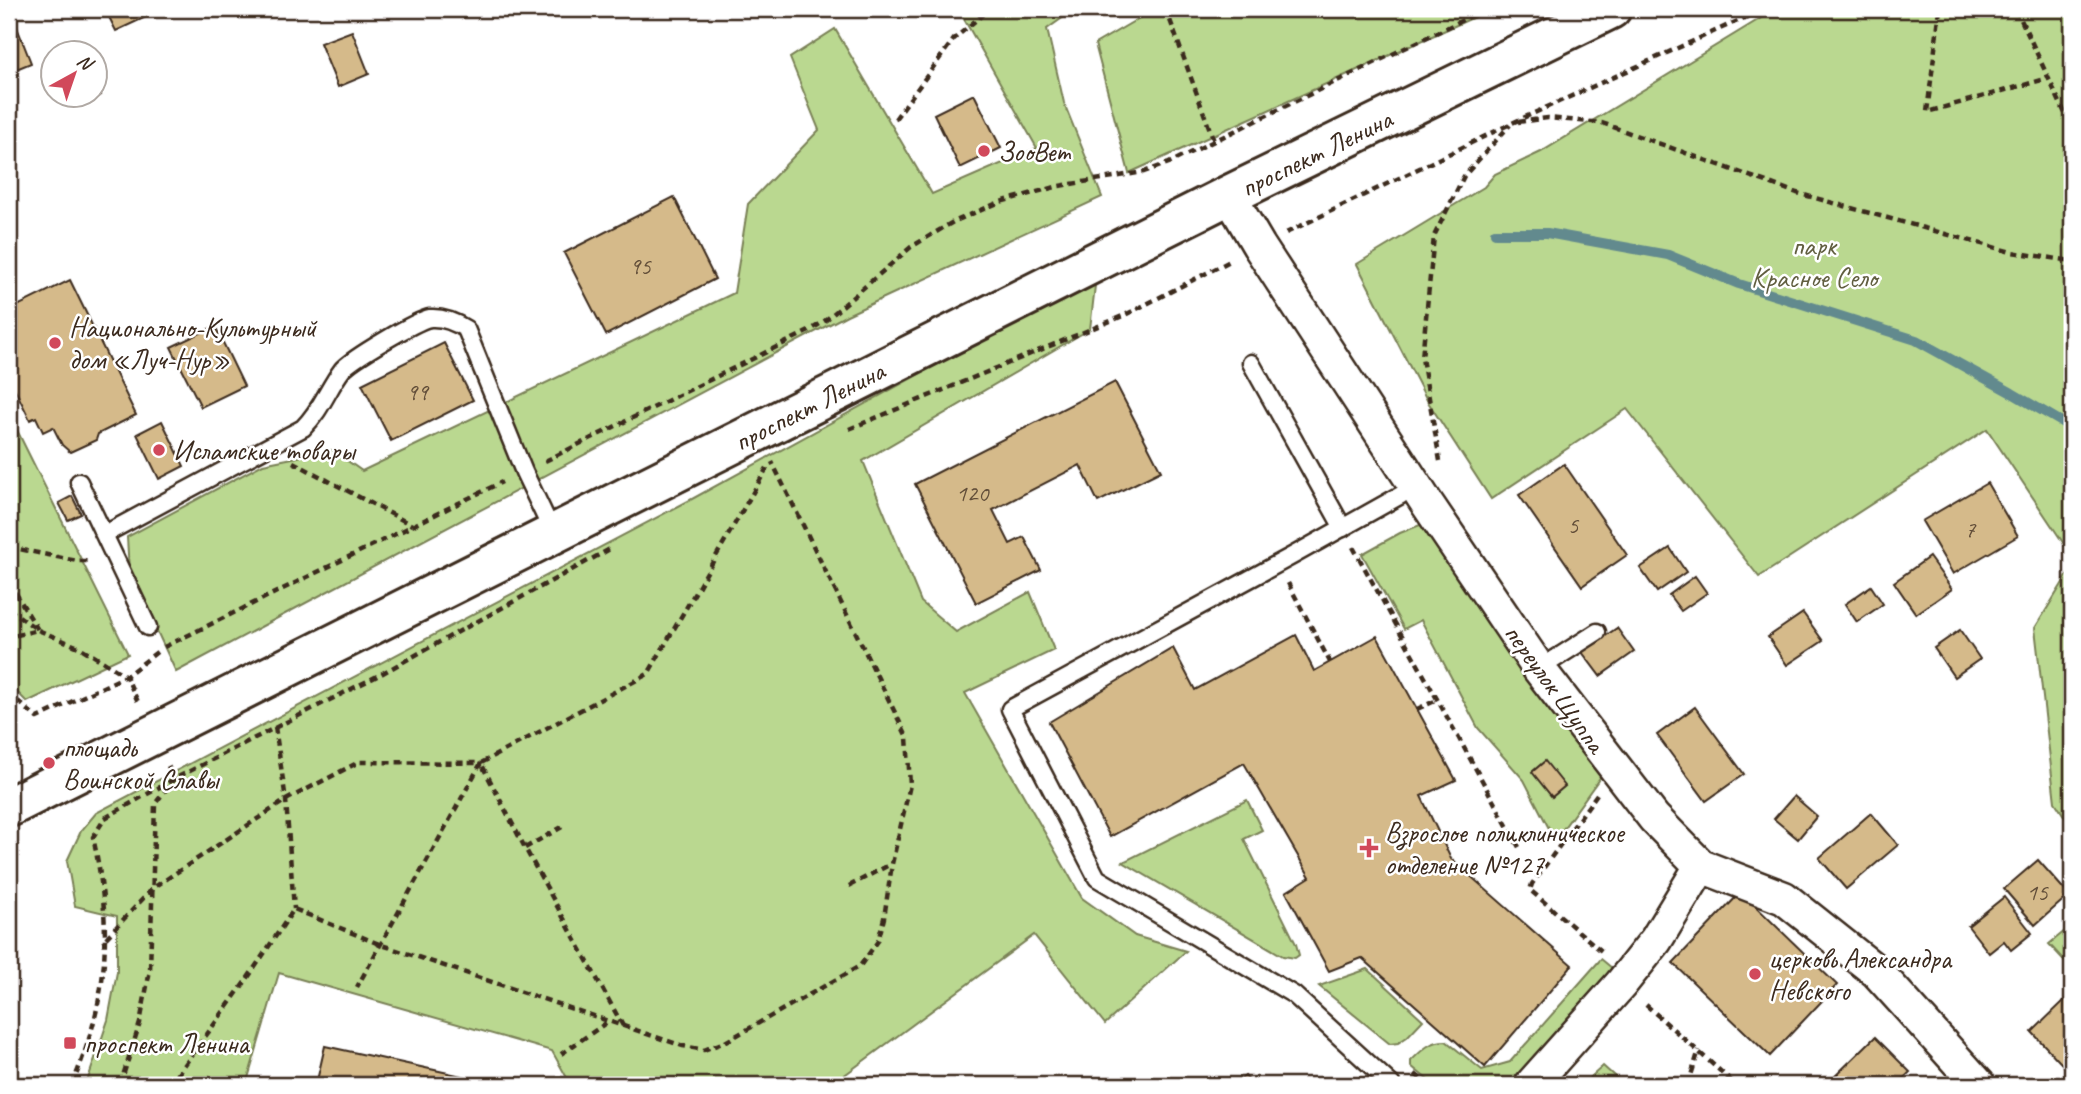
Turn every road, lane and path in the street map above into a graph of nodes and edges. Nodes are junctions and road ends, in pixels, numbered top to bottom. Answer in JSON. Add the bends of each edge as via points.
{"nodes":[{"id":1,"x":989,"y":9,"type":"edge"},
{"id":2,"x":1166,"y":9,"type":"edge"},
{"id":3,"x":1485,"y":9,"type":"edge"},
{"id":4,"x":1611,"y":9,"type":"edge"},
{"id":5,"x":1764,"y":9,"type":"edge"},
{"id":6,"x":1940,"y":9,"type":"edge"},
{"id":7,"x":2016,"y":9,"type":"edge"},
{"id":8,"x":2049,"y":78,"type":"junction"},
{"id":9,"x":895,"y":119,"type":"dead end"},
{"id":10,"x":1512,"y":123,"type":"junction"},
{"id":11,"x":2072,"y":128,"type":"edge"},
{"id":12,"x":1214,"y":141,"type":"junction"},
{"id":13,"x":1229,"y":195,"type":"junction"},
{"id":14,"x":1259,"y":246,"type":"junction"},
{"id":15,"x":2072,"y":261,"type":"edge"},
{"id":16,"x":1251,"y":363,"type":"dead end"},
{"id":17,"x":847,"y":430,"type":"dead end"},
{"id":18,"x":266,"y":448,"type":"junction"},
{"id":19,"x":784,"y":456,"type":"dead end"},
{"id":20,"x":771,"y":462,"type":"junction"},
{"id":21,"x":759,"y":468,"type":"dead end"},
{"id":22,"x":524,"y":472,"type":"junction"},
{"id":23,"x":79,"y":482,"type":"dead end"},
{"id":24,"x":1409,"y":492,"type":"junction"},
{"id":25,"x":413,"y":526,"type":"junction"},
{"id":26,"x":1343,"y":528,"type":"junction"},
{"id":27,"x":105,"y":534,"type":"junction"},
{"id":28,"x":554,"y":535,"type":"junction"},
{"id":29,"x":9,"y":547,"type":"edge"},
{"id":30,"x":613,"y":548,"type":"dead end"},
{"id":31,"x":117,"y":561,"type":"junction"},
{"id":32,"x":1284,"y":575,"type":"dead end"},
{"id":33,"x":9,"y":582,"type":"edge"},
{"id":34,"x":9,"y":609,"type":"edge"},
{"id":35,"x":148,"y":627,"type":"dead end"},
{"id":36,"x":38,"y":630,"type":"junction"},
{"id":37,"x":1597,"y":632,"type":"dead end"},
{"id":38,"x":9,"y":637,"type":"edge"},
{"id":39,"x":1330,"y":662,"type":"dead end"},
{"id":40,"x":1539,"y":669,"type":"junction"},
{"id":41,"x":126,"y":676,"type":"junction"},
{"id":42,"x":9,"y":693,"type":"edge"},
{"id":43,"x":1437,"y":700,"type":"junction"},
{"id":44,"x":1417,"y":709,"type":"dead end"},
{"id":45,"x":275,"y":727,"type":"junction"},
{"id":46,"x":481,"y":763,"type":"junction"},
{"id":47,"x":174,"y":779,"type":"junction"},
{"id":48,"x":1605,"y":783,"type":"dead end"},
{"id":49,"x":286,"y":800,"type":"junction"},
{"id":50,"x":9,"y":807,"type":"edge"},
{"id":51,"x":562,"y":827,"type":"dead end"},
{"id":52,"x":525,"y":848,"type":"junction"},
{"id":53,"x":1520,"y":849,"type":"dead end"},
{"id":54,"x":892,"y":864,"type":"junction"},
{"id":55,"x":1701,"y":866,"type":"junction"},
{"id":56,"x":849,"y":886,"type":"dead end"},
{"id":57,"x":153,"y":888,"type":"junction"},
{"id":58,"x":294,"y":909,"type":"junction"},
{"id":59,"x":106,"y":939,"type":"junction"},
{"id":60,"x":379,"y":944,"type":"junction"},
{"id":61,"x":1615,"y":972,"type":"junction"},
{"id":62,"x":357,"y":987,"type":"dead end"},
{"id":63,"x":607,"y":1022,"type":"junction"},
{"id":64,"x":623,"y":1026,"type":"junction"},
{"id":65,"x":1699,"y":1050,"type":"junction"},
{"id":66,"x":561,"y":1054,"type":"dead end"},
{"id":67,"x":1408,"y":1068,"type":"dead end"},
{"id":68,"x":72,"y":1085,"type":"edge"},
{"id":69,"x":120,"y":1085,"type":"edge"},
{"id":70,"x":170,"y":1085,"type":"edge"},
{"id":71,"x":1392,"y":1085,"type":"edge"},
{"id":72,"x":1428,"y":1085,"type":"edge"},
{"id":73,"x":1531,"y":1085,"type":"edge"},
{"id":74,"x":1688,"y":1085,"type":"edge"},
{"id":75,"x":1737,"y":1085,"type":"edge"},
{"id":76,"x":1979,"y":1085,"type":"edge"}],
"edges":[{"from":1,"to":9,"type":"path","via":[[954,39]]},
{"from":2,"to":12,"type":"path"},
{"from":3,"to":12,"type":"path"},
{"from":4,"to":13,"type":"main road","name":"проспект Ленина"},
{"from":5,"to":10,"type":"path"},
{"from":6,"to":8,"type":"path","via":[[1927,112]]},
{"from":7,"to":8,"type":"path"},
{"from":8,"to":11,"type":"path"},
{"from":10,"to":14,"type":"path"},
{"from":10,"to":15,"type":"path","via":[[1548,118],[1602,124],[1797,193],[2011,252]]},
{"from":10,"to":24,"type":"path","via":[[1464,176],[1434,236],[1422,358],[1440,461]]},
{"from":12,"to":22,"type":"path","via":[[1144,172],[1059,186],[1000,202],[953,222],[911,247],[809,331]]},
{"from":13,"to":14,"type":"street","name":"переулок Щуппа"},
{"from":13,"to":28,"type":"main road","name":"проспект Ленина"},
{"from":14,"to":17,"type":"path","via":[[1125,315]]},
{"from":14,"to":24,"type":"street","name":"переулок Щуппа"},
{"from":16,"to":26,"type":"lane"},
{"from":18,"to":22,"type":"lane","via":[[303,428],[344,368],[429,318],[453,321],[466,329]]},
{"from":18,"to":25,"type":"path"},
{"from":18,"to":27,"type":"lane"},
{"from":19,"to":20,"type":"path"},
{"from":20,"to":21,"type":"path"},
{"from":20,"to":46,"type":"path","via":[[648,674]]},
{"from":20,"to":54,"type":"path","via":[[907,737],[910,785]]},
{"from":22,"to":25,"type":"path"},
{"from":22,"to":28,"type":"lane"},
{"from":23,"to":27,"type":"lane"},
{"from":24,"to":26,"type":"lane"},
{"from":24,"to":40,"type":"street","name":"переулок Щуппа"},
{"from":25,"to":41,"type":"path","via":[[158,650]]},
{"from":26,"to":43,"type":"path"},
{"from":26,"to":71,"type":"lane","via":[[1010,709],[1097,878],[1294,995]]},
{"from":27,"to":31,"type":"lane"},
{"from":28,"to":50,"type":"main road","name":"проспект Ленина"},
{"from":29,"to":31,"type":"path","via":[[77,561]]},
{"from":30,"to":45,"type":"path"},
{"from":31,"to":35,"type":"lane"},
{"from":32,"to":39,"type":"path"},
{"from":33,"to":36,"type":"path"},
{"from":34,"to":36,"type":"path"},
{"from":36,"to":38,"type":"path"},
{"from":36,"to":41,"type":"path","via":[[81,648]]},
{"from":37,"to":40,"type":"lane"},
{"from":40,"to":55,"type":"street","name":"переулок Щуппа","via":[[1654,818]]},
{"from":41,"to":42,"type":"path","via":[[37,718]]},
{"from":43,"to":44,"type":"path"},
{"from":43,"to":53,"type":"path"},
{"from":45,"to":47,"type":"path"},
{"from":45,"to":49,"type":"path"},
{"from":46,"to":49,"type":"path","via":[[359,762]]},
{"from":46,"to":52,"type":"path"},
{"from":46,"to":60,"type":"path"},
{"from":47,"to":57,"type":"path","via":[[155,804]]},
{"from":47,"to":59,"type":"path","via":[[105,818],[93,837],[102,879]]},
{"from":48,"to":61,"type":"path","via":[[1530,890]]},
{"from":49,"to":57,"type":"path"},
{"from":49,"to":58,"type":"path"},
{"from":51,"to":52,"type":"path"},
{"from":52,"to":64,"type":"path"},
{"from":54,"to":56,"type":"path"},
{"from":54,"to":64,"type":"path","via":[[878,940],[860,966],[704,1050]]},
{"from":55,"to":61,"type":"street","via":[[1656,940]]},
{"from":55,"to":76,"type":"street","name":"переулок Щуппа","via":[[1784,898],[1877,972]]},
{"from":57,"to":59,"type":"path"},
{"from":57,"to":69,"type":"path","via":[[150,970],[140,1023]]},
{"from":58,"to":60,"type":"path"},
{"from":58,"to":70,"type":"path"},
{"from":59,"to":68,"type":"path","via":[[98,1009]]},
{"from":60,"to":62,"type":"path"},
{"from":60,"to":63,"type":"path"},
{"from":61,"to":65,"type":"path"},
{"from":61,"to":73,"type":"street"},
{"from":63,"to":64,"type":"path"},
{"from":63,"to":66,"type":"path"},
{"from":65,"to":74,"type":"path"},
{"from":65,"to":75,"type":"path"},
{"from":67,"to":72,"type":"path"}]}
